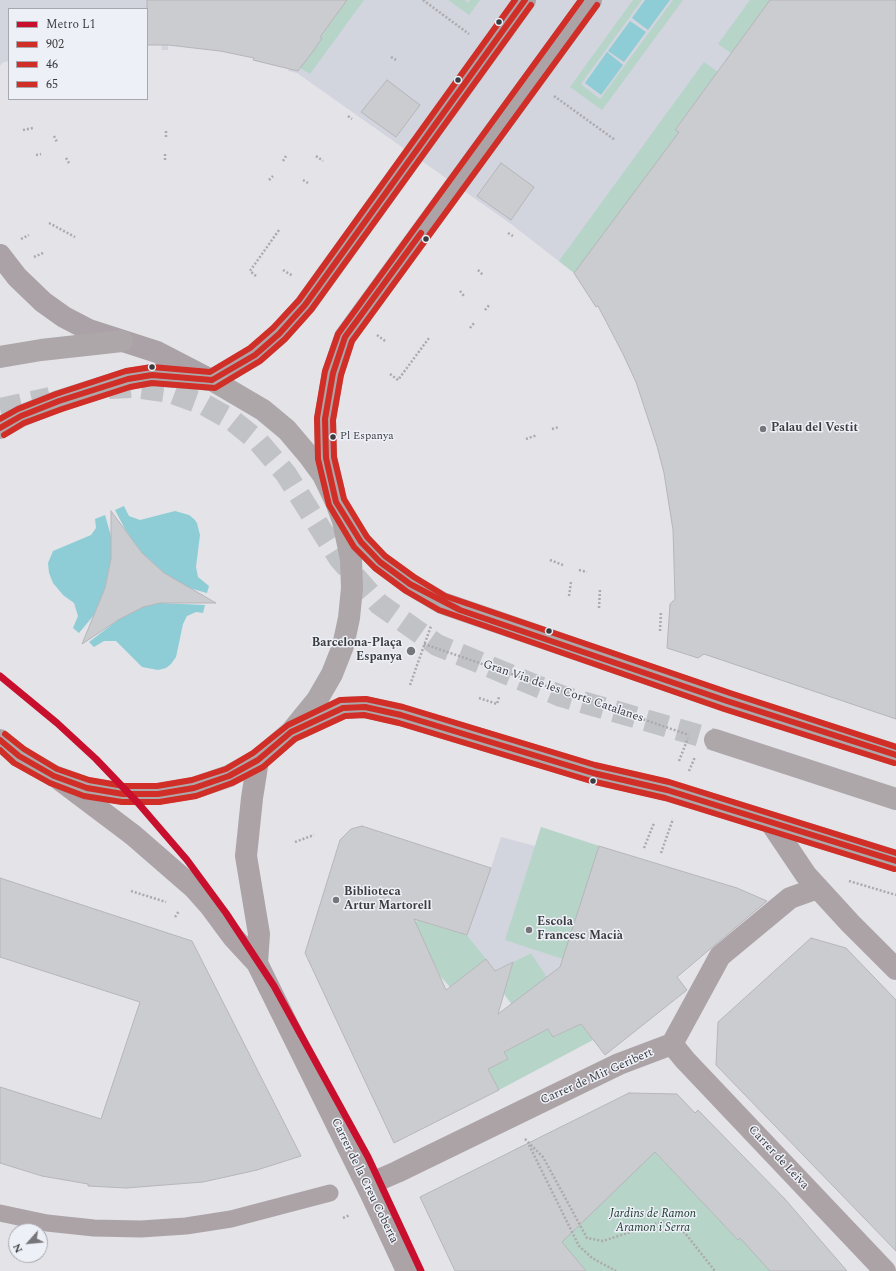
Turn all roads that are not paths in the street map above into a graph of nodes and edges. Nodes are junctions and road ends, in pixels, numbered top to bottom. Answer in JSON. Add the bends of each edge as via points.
{"nodes":[{"id":1,"x":525,"y":0,"type":"edge"},
{"id":2,"x":591,"y":0,"type":"edge"},
{"id":3,"x":0,"y":255,"type":"edge"},
{"id":4,"x":122,"y":341,"type":"junction"},
{"id":5,"x":0,"y":357,"type":"edge"},
{"id":6,"x":212,"y":380,"type":"junction"},
{"id":7,"x":0,"y":428,"type":"edge"},
{"id":8,"x":336,"y":502,"type":"junction"},
{"id":9,"x":291,"y":732,"type":"junction"},
{"id":10,"x":705,"y":739,"type":"tunnel mouth"},
{"id":11,"x":0,"y":740,"type":"edge"},
{"id":12,"x":9,"y":752,"type":"edge"},
{"id":13,"x":896,"y":755,"type":"edge"},
{"id":14,"x":258,"y":760,"type":"junction"},
{"id":15,"x":54,"y":776,"type":"junction"},
{"id":16,"x":896,"y":799,"type":"edge"},
{"id":17,"x":771,"y":823,"type":"junction"},
{"id":18,"x":896,"y":861,"type":"edge"},
{"id":19,"x":818,"y":888,"type":"junction"},
{"id":20,"x":257,"y":963,"type":"junction"},
{"id":21,"x":896,"y":969,"type":"edge"},
{"id":22,"x":672,"y":1044,"type":"junction"},
{"id":23,"x":367,"y":1185,"type":"junction"},
{"id":24,"x":330,"y":1193,"type":"dead end"},
{"id":25,"x":0,"y":1213,"type":"edge"},
{"id":26,"x":407,"y":1271,"type":"edge"},
{"id":27,"x":884,"y":1271,"type":"edge"}],
"edges":[{"from":1,"to":6,"type":"street","via":[[305,305],[279,334],[255,355]]},
{"from":2,"to":8,"type":"street","via":[[345,337],[333,373],[325,419],[326,458]]},
{"from":3,"to":4,"type":"main road","via":[[17,276],[48,306],[89,330]]},
{"from":4,"to":5,"type":"main road"},
{"from":4,"to":6,"type":"main road","via":[[156,352]]},
{"from":6,"to":7,"type":"main road","via":[[152,375],[128,379],[47,406]]},
{"from":6,"to":8,"type":"main road","via":[[263,410],[287,430],[323,475]]},
{"from":8,"to":9,"type":"main road","via":[[343,520],[351,559],[350,618],[332,674],[318,700]]},
{"from":8,"to":13,"type":"main road","via":[[361,542],[380,562],[442,603],[727,701]]},
{"from":9,"to":14,"type":"main road"},
{"from":9,"to":17,"type":"main road","via":[[343,708],[365,707],[401,714],[593,773],[663,789]]},
{"from":10,"to":16,"type":"main road"},
{"from":11,"to":12,"type":"main road"},
{"from":12,"to":15,"type":"main road"},
{"from":14,"to":15,"type":"main road","via":[[229,776],[194,788],[158,794],[123,794],[87,788]]},
{"from":14,"to":20,"type":"street","via":[[246,856],[259,934]]},
{"from":15,"to":20,"type":"street","name":"Carrer de la Creu Coberta","via":[[133,835],[194,888]]},
{"from":17,"to":18,"type":"main road"},
{"from":17,"to":19,"type":"street","via":[[806,875]]},
{"from":19,"to":21,"type":"street"},
{"from":19,"to":22,"type":"street","via":[[790,898],[720,956]]},
{"from":20,"to":23,"type":"street","name":"Carrer de la Creu Coberta"},
{"from":22,"to":23,"type":"street","name":"Carrer de Mir Geribert","via":[[620,1064]]},
{"from":22,"to":27,"type":"street","name":"Carrer de Leiva"},
{"from":23,"to":26,"type":"street","name":"Carrer de la Creu Coberta"},
{"from":24,"to":25,"type":"street","via":[[232,1219],[141,1229],[47,1223]]}]}
